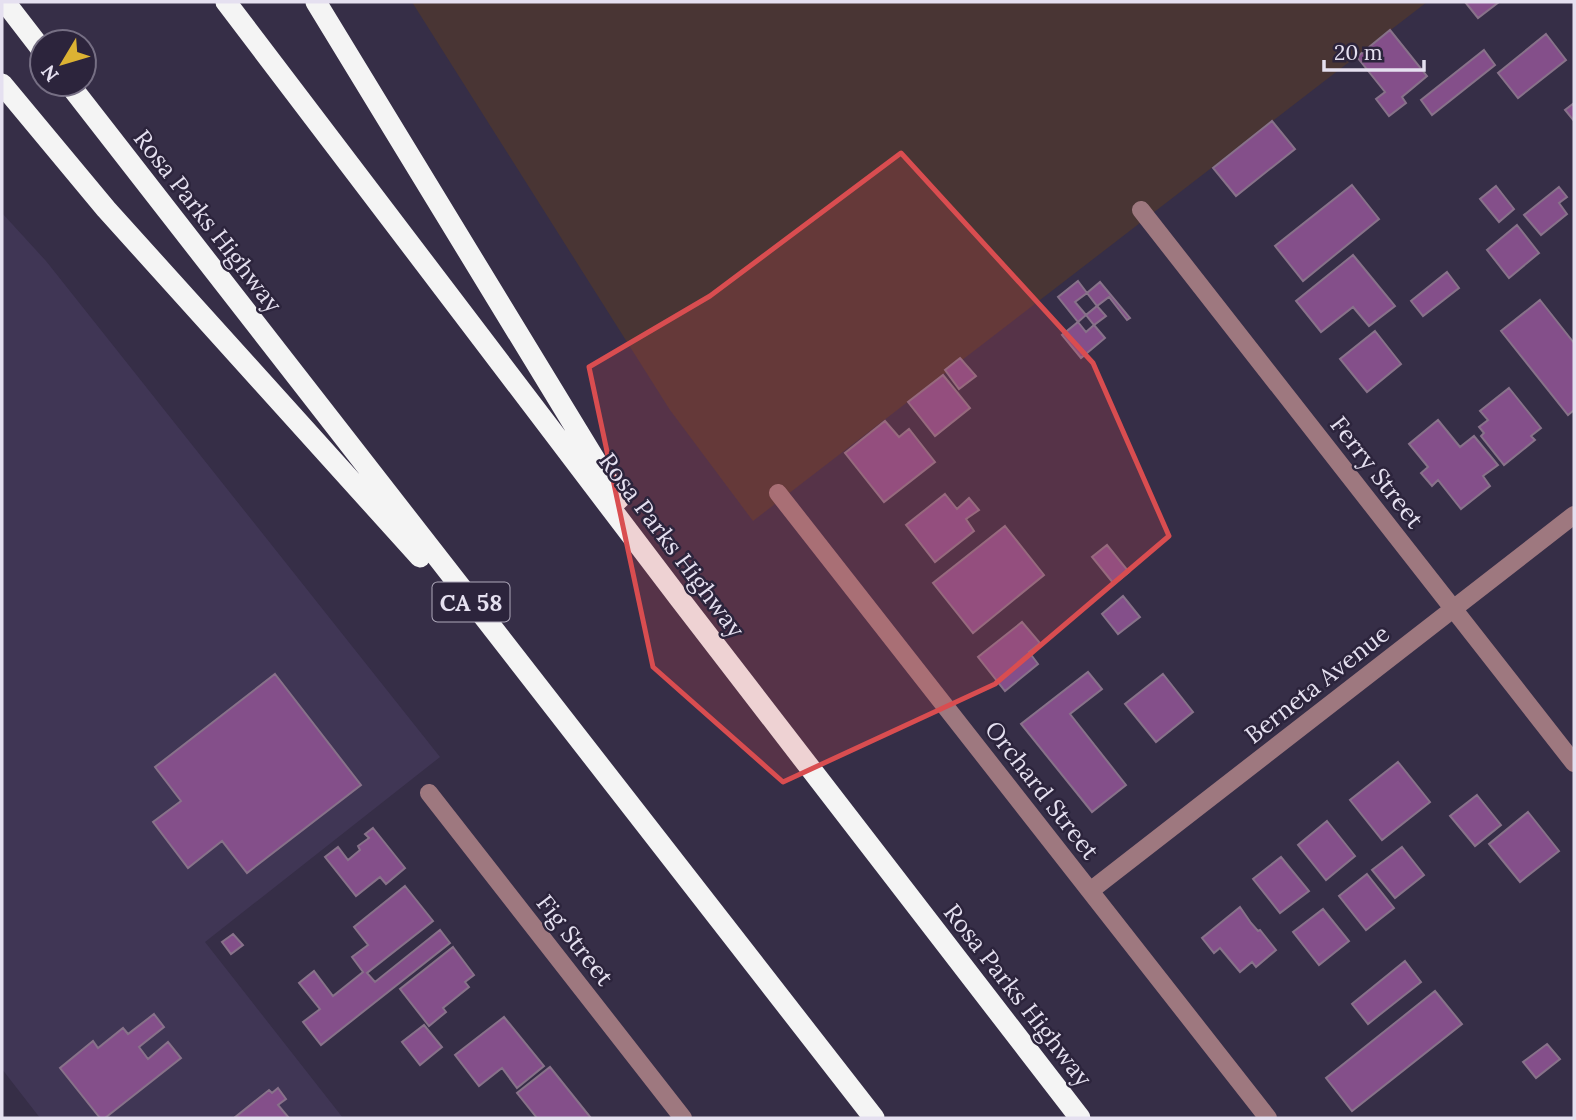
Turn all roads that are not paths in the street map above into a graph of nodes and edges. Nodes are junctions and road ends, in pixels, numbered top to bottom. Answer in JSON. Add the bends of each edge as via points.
{"nodes":[{"id":1,"x":5,"y":2,"type":"edge"},
{"id":2,"x":226,"y":2,"type":"edge"},
{"id":3,"x":316,"y":2,"type":"edge"},
{"id":4,"x":28,"y":32,"type":"edge"},
{"id":5,"x":2,"y":84,"type":"edge"},
{"id":6,"x":80,"y":98,"type":"edge"},
{"id":7,"x":1141,"y":210,"type":"dead end"},
{"id":8,"x":778,"y":492,"type":"dead end"},
{"id":9,"x":1574,"y":515,"type":"edge"},
{"id":10,"x":679,"y":598,"type":"junction"},
{"id":11,"x":1453,"y":609,"type":"junction"},
{"id":12,"x":533,"y":682,"type":"junction"},
{"id":13,"x":1574,"y":763,"type":"edge"},
{"id":14,"x":429,"y":793,"type":"dead end"},
{"id":15,"x":1090,"y":891,"type":"junction"},
{"id":16,"x":683,"y":1118,"type":"edge"},
{"id":17,"x":874,"y":1118,"type":"edge"},
{"id":18,"x":1080,"y":1118,"type":"edge"},
{"id":19,"x":1268,"y":1118,"type":"edge"}],
"edges":[{"from":1,"to":4,"type":"highway"},
{"from":2,"to":10,"type":"highway","name":"Rosa Parks Highway"},
{"from":3,"to":10,"type":"highway"},
{"from":5,"to":12,"type":"highway","via":[[106,209]]},
{"from":6,"to":12,"type":"highway","name":"Rosa Parks Highway","number":"CA 58"},
{"from":7,"to":11,"type":"street","name":"Ferry Street"},
{"from":8,"to":15,"type":"street","name":"Orchard Street"},
{"from":9,"to":11,"type":"street","name":"Berneta Avenue"},
{"from":10,"to":18,"type":"highway","name":"Rosa Parks Highway"},
{"from":11,"to":13,"type":"street","name":"Ferry Street"},
{"from":11,"to":15,"type":"street","name":"Berneta Avenue"},
{"from":12,"to":17,"type":"highway","name":"Rosa Parks Highway","number":"CA 58"},
{"from":14,"to":16,"type":"street","name":"Fig Street"},
{"from":15,"to":19,"type":"street","name":"Orchard Street"}]}
